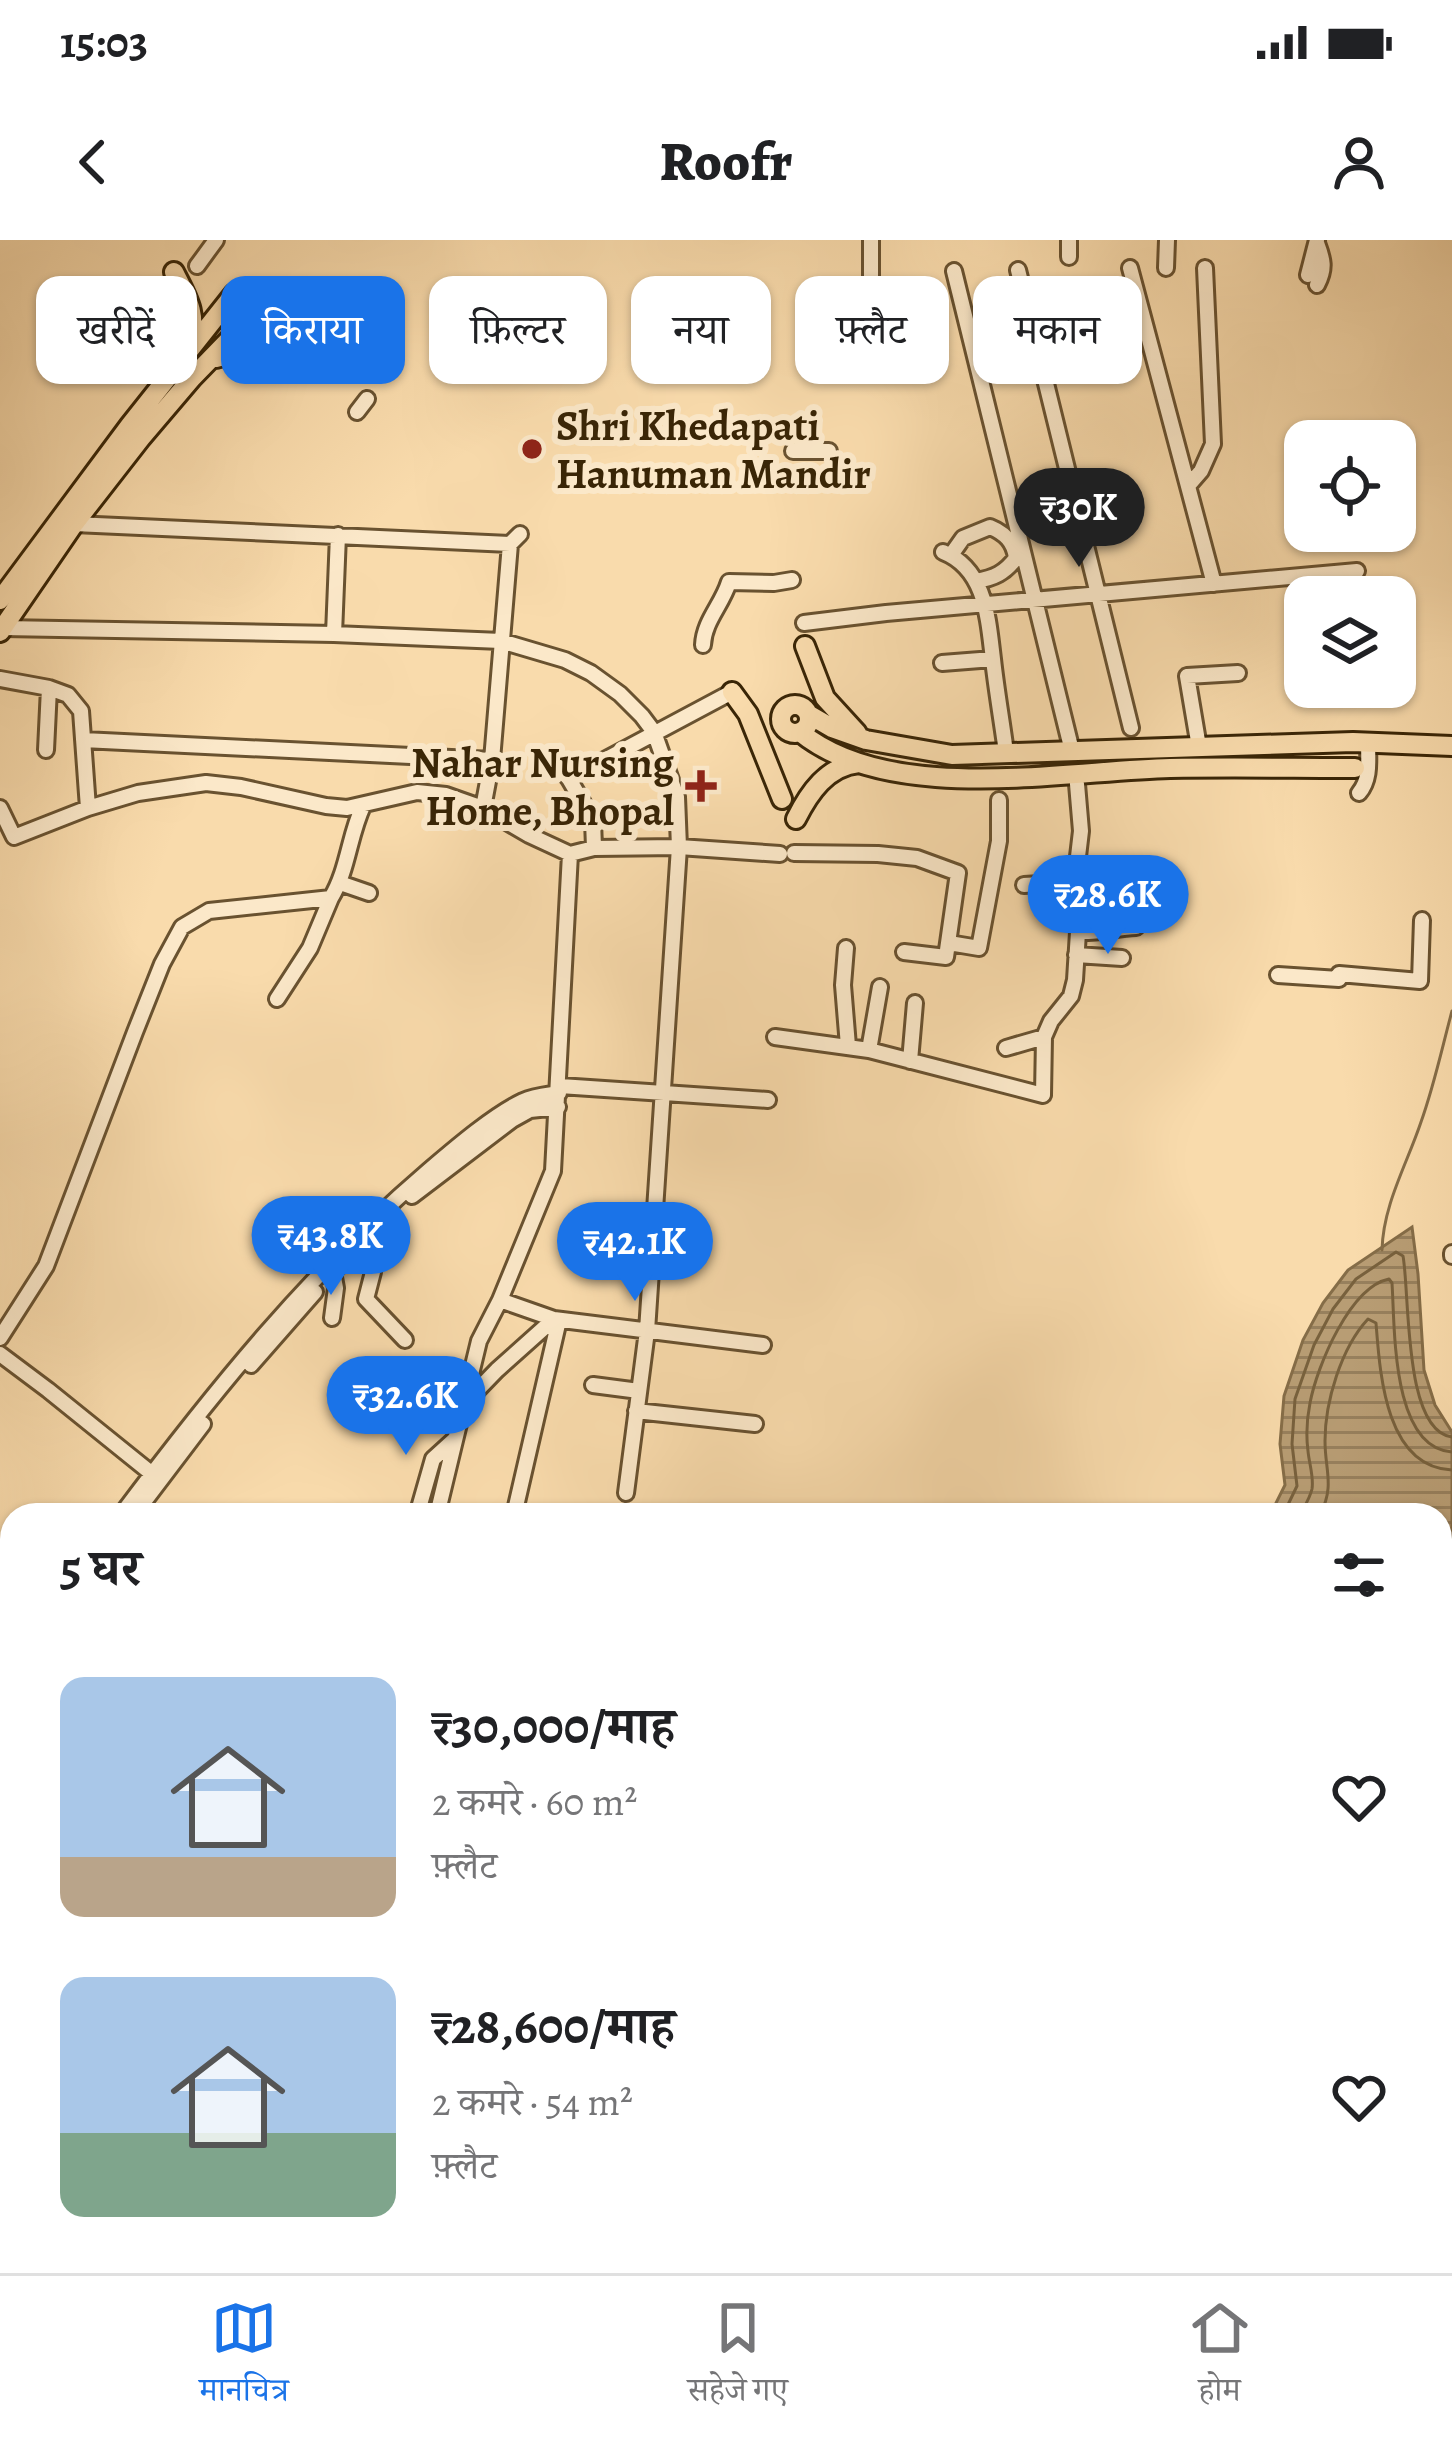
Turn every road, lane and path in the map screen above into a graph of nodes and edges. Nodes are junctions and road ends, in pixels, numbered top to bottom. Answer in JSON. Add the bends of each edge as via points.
{"nodes":[{"id":1,"x":216,"y":240,"type":"edge"},
{"id":2,"x":871,"y":240,"type":"edge"},
{"id":3,"x":1069,"y":240,"type":"edge"},
{"id":4,"x":1167,"y":240,"type":"edge"},
{"id":5,"x":1317,"y":241,"type":"edge"},
{"id":6,"x":1069,"y":257,"type":"dead end"},
{"id":7,"x":197,"y":266,"type":"dead end"},
{"id":8,"x":1130,"y":268,"type":"dead end"},
{"id":9,"x":1166,"y":268,"type":"dead end"},
{"id":10,"x":1205,"y":268,"type":"dead end"},
{"id":11,"x":1018,"y":270,"type":"dead end"},
{"id":12,"x":954,"y":271,"type":"dead end"},
{"id":13,"x":173,"y":272,"type":"dead end"},
{"id":14,"x":175,"y":276,"type":"edge"},
{"id":15,"x":871,"y":276,"type":"edge"},
{"id":16,"x":1312,"y":280,"type":"dead end"},
{"id":17,"x":221,"y":311,"type":"edge"},
{"id":18,"x":197,"y":340,"type":"edge"},
{"id":19,"x":221,"y":347,"type":"edge"},
{"id":20,"x":221,"y":356,"type":"edge"},
{"id":21,"x":207,"y":361,"type":"junction"},
{"id":22,"x":163,"y":384,"type":"edge"},
{"id":23,"x":793,"y":451,"type":"dead end"},
{"id":24,"x":829,"y":451,"type":"dead end"},
{"id":25,"x":1188,"y":486,"type":"junction"},
{"id":26,"x":74,"y":524,"type":"junction"},
{"id":27,"x":338,"y":535,"type":"junction"},
{"id":28,"x":1357,"y":572,"type":"dead end"},
{"id":29,"x":792,"y":580,"type":"dead end"},
{"id":30,"x":976,"y":581,"type":"junction"},
{"id":31,"x":1214,"y":584,"type":"junction"},
{"id":32,"x":1098,"y":593,"type":"junction"},
{"id":33,"x":1035,"y":599,"type":"junction"},
{"id":34,"x":0,"y":600,"type":"edge"},
{"id":35,"x":985,"y":604,"type":"junction"},
{"id":36,"x":804,"y":623,"type":"dead end"},
{"id":37,"x":2,"y":630,"type":"edge"},
{"id":38,"x":334,"y":634,"type":"junction"},
{"id":39,"x":501,"y":641,"type":"junction"},
{"id":40,"x":703,"y":645,"type":"dead end"},
{"id":41,"x":805,"y":646,"type":"dead end"},
{"id":42,"x":993,"y":659,"type":"junction"},
{"id":43,"x":942,"y":663,"type":"dead end"},
{"id":44,"x":1238,"y":674,"type":"dead end"},
{"id":45,"x":0,"y":679,"type":"edge"},
{"id":46,"x":49,"y":688,"type":"junction"},
{"id":47,"x":732,"y":692,"type":"joint"},
{"id":48,"x":1131,"y":728,"type":"dead end"},
{"id":49,"x":654,"y":732,"type":"junction"},
{"id":50,"x":83,"y":740,"type":"junction"},
{"id":51,"x":866,"y":740,"type":"junction"},
{"id":52,"x":1367,"y":742,"type":"junction"},
{"id":53,"x":1005,"y":745,"type":"dead end"},
{"id":54,"x":1452,"y":746,"type":"edge"},
{"id":55,"x":1199,"y":747,"type":"junction"},
{"id":56,"x":46,"y":750,"type":"dead end"},
{"id":57,"x":1072,"y":751,"type":"junction"},
{"id":58,"x":552,"y":758,"type":"dead end"},
{"id":59,"x":493,"y":760,"type":"junction"},
{"id":60,"x":859,"y":763,"type":"junction"},
{"id":61,"x":1355,"y":768,"type":"joint"},
{"id":62,"x":569,"y":779,"type":"junction"},
{"id":63,"x":1077,"y":784,"type":"dead end"},
{"id":64,"x":782,"y":799,"type":"dead end"},
{"id":65,"x":999,"y":800,"type":"dead end"},
{"id":66,"x":326,"y":806,"type":"junction"},
{"id":67,"x":363,"y":806,"type":"junction"},
{"id":68,"x":0,"y":808,"type":"edge"},
{"id":69,"x":88,"y":808,"type":"junction"},
{"id":70,"x":483,"y":808,"type":"junction"},
{"id":71,"x":796,"y":820,"type":"dead end"},
{"id":72,"x":353,"y":827,"type":"junction"},
{"id":73,"x":14,"y":837,"type":"junction"},
{"id":74,"x":0,"y":847,"type":"edge"},
{"id":75,"x":679,"y":847,"type":"junction"},
{"id":76,"x":594,"y":848,"type":"junction"},
{"id":77,"x":570,"y":854,"type":"junction"},
{"id":78,"x":1075,"y":882,"type":"junction"},
{"id":79,"x":340,"y":883,"type":"junction"},
{"id":80,"x":1024,"y":885,"type":"dead end"},
{"id":81,"x":370,"y":893,"type":"dead end"},
{"id":82,"x":332,"y":898,"type":"junction"},
{"id":83,"x":1422,"y":920,"type":"dead end"},
{"id":84,"x":1136,"y":926,"type":"dead end"},
{"id":85,"x":1078,"y":932,"type":"junction"},
{"id":86,"x":949,"y":943,"type":"junction"},
{"id":87,"x":846,"y":948,"type":"dead end"},
{"id":88,"x":904,"y":952,"type":"dead end"},
{"id":89,"x":1076,"y":955,"type":"junction"},
{"id":90,"x":1122,"y":958,"type":"dead end"},
{"id":91,"x":1278,"y":975,"type":"dead end"},
{"id":92,"x":880,"y":987,"type":"dead end"},
{"id":93,"x":278,"y":999,"type":"dead end"},
{"id":94,"x":915,"y":1003,"type":"dead end"},
{"id":95,"x":1044,"y":1036,"type":"junction"},
{"id":96,"x":775,"y":1037,"type":"dead end"},
{"id":97,"x":848,"y":1046,"type":"junction"},
{"id":98,"x":1006,"y":1048,"type":"dead end"},
{"id":99,"x":869,"y":1050,"type":"junction"},
{"id":100,"x":910,"y":1061,"type":"junction"},
{"id":101,"x":664,"y":1094,"type":"junction"},
{"id":102,"x":559,"y":1095,"type":"junction"},
{"id":103,"x":768,"y":1100,"type":"dead end"},
{"id":104,"x":369,"y":1237,"type":"junction"},
{"id":105,"x":333,"y":1272,"type":"junction"},
{"id":106,"x":500,"y":1300,"type":"junction"},
{"id":107,"x":332,"y":1318,"type":"dead end"},
{"id":108,"x":557,"y":1319,"type":"junction"},
{"id":109,"x":647,"y":1331,"type":"junction"},
{"id":110,"x":0,"y":1338,"type":"edge"},
{"id":111,"x":405,"y":1340,"type":"dead end"},
{"id":112,"x":763,"y":1345,"type":"dead end"},
{"id":113,"x":0,"y":1354,"type":"edge"},
{"id":114,"x":593,"y":1385,"type":"dead end"},
{"id":115,"x":392,"y":1388,"type":"dead end"},
{"id":116,"x":639,"y":1391,"type":"junction"},
{"id":117,"x":463,"y":1406,"type":"junction"},
{"id":118,"x":636,"y":1411,"type":"junction"},
{"id":119,"x":754,"y":1424,"type":"dead end"},
{"id":120,"x":455,"y":1438,"type":"junction"},
{"id":121,"x":151,"y":1473,"type":"junction"},
{"id":122,"x":626,"y":1493,"type":"dead end"},
{"id":123,"x":130,"y":1503,"type":"edge"},
{"id":124,"x":143,"y":1503,"type":"edge"},
{"id":125,"x":420,"y":1503,"type":"edge"},
{"id":126,"x":440,"y":1503,"type":"edge"},
{"id":127,"x":517,"y":1503,"type":"edge"}],
"edges":[{"from":1,"to":7,"type":"street"},
{"from":2,"to":15,"type":"street"},
{"from":3,"to":6,"type":"street"},
{"from":4,"to":9,"type":"street"},
{"from":5,"to":16,"type":"street","via":[[1324,273]]},
{"from":8,"to":25,"type":"street"},
{"from":10,"to":25,"type":"street","via":[[1213,444]]},
{"from":11,"to":32,"type":"street"},
{"from":12,"to":33,"type":"street"},
{"from":13,"to":14,"type":"main road"},
{"from":17,"to":18,"type":"main road"},
{"from":19,"to":21,"type":"main road"},
{"from":20,"to":21,"type":"main road"},
{"from":21,"to":26,"type":"main road"},
{"from":22,"to":34,"type":"main road"},
{"from":23,"to":24,"type":"street"},
{"from":25,"to":31,"type":"street"},
{"from":26,"to":27,"type":"street"},
{"from":26,"to":37,"type":"main road"},
{"from":27,"to":38,"type":"street"},
{"from":27,"to":39,"type":"street","via":[[515,539]]},
{"from":28,"to":31,"type":"street"},
{"from":29,"to":40,"type":"street","via":[[729,582]]},
{"from":30,"to":30,"type":"street","via":[[994,578],[1016,558],[1001,531],[990,527],[947,553]]},
{"from":30,"to":35,"type":"street"},
{"from":31,"to":32,"type":"street"},
{"from":32,"to":33,"type":"street"},
{"from":32,"to":48,"type":"street"},
{"from":33,"to":35,"type":"street"},
{"from":33,"to":57,"type":"street"},
{"from":35,"to":36,"type":"street"},
{"from":35,"to":42,"type":"street"},
{"from":37,"to":38,"type":"street"},
{"from":38,"to":39,"type":"street"},
{"from":39,"to":49,"type":"street","via":[[591,674]]},
{"from":39,"to":59,"type":"street"},
{"from":41,"to":51,"type":"main road","via":[[825,698]]},
{"from":42,"to":43,"type":"street"},
{"from":42,"to":53,"type":"street"},
{"from":44,"to":55,"type":"street","via":[[1187,676]]},
{"from":45,"to":46,"type":"street"},
{"from":46,"to":50,"type":"street","via":[[81,710]]},
{"from":46,"to":56,"type":"street"},
{"from":47,"to":49,"type":"street"},
{"from":47,"to":64,"type":"main road"},
{"from":49,"to":62,"type":"street"},
{"from":49,"to":75,"type":"street","via":[[677,797]]},
{"from":50,"to":59,"type":"street"},
{"from":50,"to":69,"type":"street"},
{"from":51,"to":57,"type":"main road","via":[[952,755]]},
{"from":51,"to":60,"type":"main road","via":[[804,723],[824,751]]},
{"from":52,"to":54,"type":"main road"},
{"from":52,"to":55,"type":"main road"},
{"from":52,"to":61,"type":"street","via":[[1369,768],[1359,793]]},
{"from":55,"to":57,"type":"main road"},
{"from":58,"to":62,"type":"street"},
{"from":59,"to":70,"type":"street"},
{"from":60,"to":61,"type":"main road","via":[[951,779]]},
{"from":60,"to":71,"type":"main road","via":[[813,788]]},
{"from":62,"to":76,"type":"street","via":[[593,820]]},
{"from":63,"to":78,"type":"street"},
{"from":65,"to":86,"type":"street","via":[[1000,841],[980,948]]},
{"from":66,"to":67,"type":"street"},
{"from":66,"to":69,"type":"street","via":[[206,783]]},
{"from":66,"to":72,"type":"street"},
{"from":67,"to":70,"type":"street","via":[[417,793]]},
{"from":67,"to":72,"type":"street"},
{"from":68,"to":73,"type":"street"},
{"from":69,"to":73,"type":"street"},
{"from":70,"to":77,"type":"street"},
{"from":72,"to":79,"type":"street"},
{"from":73,"to":74,"type":"street"},
{"from":75,"to":76,"type":"street"},
{"from":75,"to":86,"type":"street","via":[[916,858],[958,873]]},
{"from":75,"to":101,"type":"street"},
{"from":76,"to":77,"type":"street"},
{"from":77,"to":102,"type":"street"},
{"from":78,"to":80,"type":"street"},
{"from":78,"to":85,"type":"street"},
{"from":79,"to":81,"type":"street"},
{"from":79,"to":82,"type":"street"},
{"from":82,"to":93,"type":"street"},
{"from":82,"to":110,"type":"street","via":[[209,911],[182,927],[46,1266]]},
{"from":83,"to":91,"type":"street","via":[[1420,982]]},
{"from":84,"to":85,"type":"street"},
{"from":85,"to":89,"type":"street"},
{"from":86,"to":88,"type":"street","via":[[946,956]]},
{"from":87,"to":97,"type":"street"},
{"from":89,"to":90,"type":"street"},
{"from":89,"to":95,"type":"street","via":[[1071,996]]},
{"from":92,"to":99,"type":"street"},
{"from":94,"to":100,"type":"street"},
{"from":95,"to":98,"type":"street"},
{"from":95,"to":100,"type":"street","via":[[1043,1095]]},
{"from":96,"to":97,"type":"street"},
{"from":97,"to":99,"type":"street"},
{"from":99,"to":100,"type":"street"},
{"from":101,"to":102,"type":"street"},
{"from":101,"to":103,"type":"street"},
{"from":101,"to":109,"type":"street"},
{"from":102,"to":104,"type":"street","via":[[512,1120]]},
{"from":102,"to":106,"type":"street","via":[[553,1172]]},
{"from":102,"to":121,"type":"street","via":[[522,1102],[390,1203],[289,1306]]},
{"from":104,"to":105,"type":"street"},
{"from":104,"to":111,"type":"street","via":[[366,1299]]},
{"from":105,"to":107,"type":"street"},
{"from":105,"to":124,"type":"street"},
{"from":106,"to":108,"type":"street"},
{"from":106,"to":117,"type":"street","via":[[479,1341]]},
{"from":108,"to":109,"type":"street"},
{"from":108,"to":117,"type":"street"},
{"from":108,"to":127,"type":"street"},
{"from":109,"to":112,"type":"street"},
{"from":109,"to":116,"type":"street"},
{"from":113,"to":121,"type":"street"},
{"from":114,"to":116,"type":"street"},
{"from":115,"to":117,"type":"street"},
{"from":116,"to":118,"type":"street"},
{"from":117,"to":120,"type":"street"},
{"from":118,"to":119,"type":"street"},
{"from":118,"to":122,"type":"street"},
{"from":120,"to":125,"type":"street","via":[[433,1460]]},
{"from":120,"to":126,"type":"street"},
{"from":121,"to":123,"type":"street"}]}
